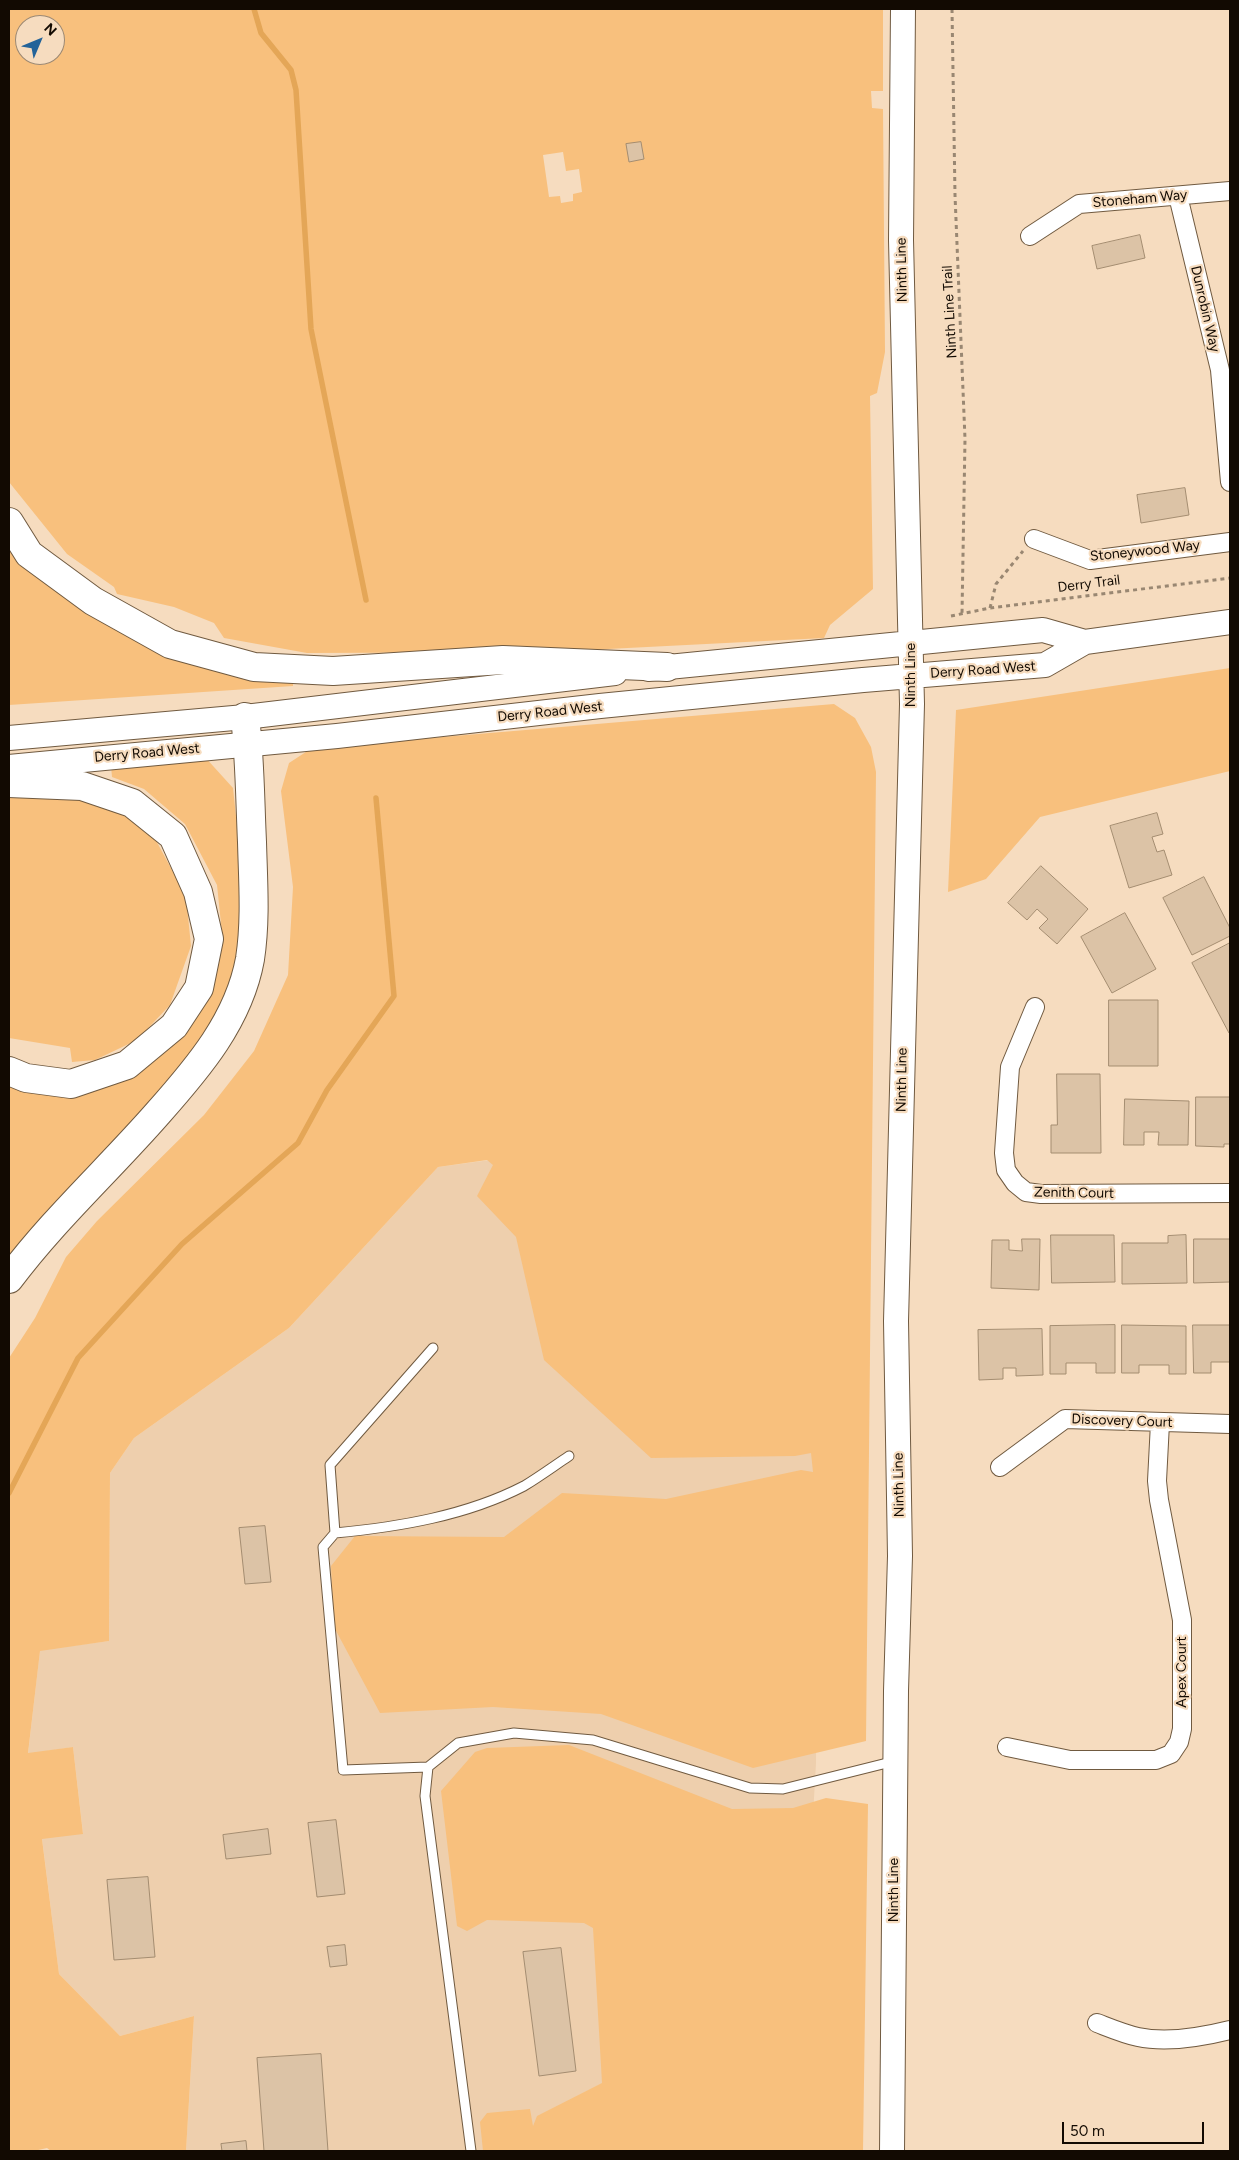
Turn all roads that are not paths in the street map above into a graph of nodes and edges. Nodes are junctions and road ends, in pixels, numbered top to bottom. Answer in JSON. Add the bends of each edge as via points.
{"nodes":[{"id":1,"x":903,"y":9,"type":"edge"},
{"id":2,"x":1230,"y":191,"type":"edge"},
{"id":3,"x":1178,"y":196,"type":"junction"},
{"id":4,"x":1030,"y":236,"type":"dead end"},
{"id":5,"x":1230,"y":482,"type":"edge"},
{"id":6,"x":9,"y":522,"type":"edge"},
{"id":7,"x":1034,"y":539,"type":"road end"},
{"id":8,"x":1230,"y":542,"type":"edge"},
{"id":9,"x":1230,"y":622,"type":"edge"},
{"id":10,"x":1085,"y":642,"type":"junction"},
{"id":11,"x":912,"y":644,"type":"junction"},
{"id":12,"x":667,"y":667,"type":"junction"},
{"id":13,"x":912,"y":675,"type":"junction"},
{"id":14,"x":245,"y":717,"type":"junction"},
{"id":15,"x":9,"y":738,"type":"edge"},
{"id":16,"x":248,"y":744,"type":"junction"},
{"id":17,"x":9,"y":767,"type":"edge"},
{"id":18,"x":9,"y":783,"type":"edge"},
{"id":19,"x":1035,"y":1007,"type":"dead end"},
{"id":20,"x":9,"y":1071,"type":"edge"},
{"id":21,"x":1230,"y":1194,"type":"edge"},
{"id":22,"x":9,"y":1279,"type":"edge"},
{"id":23,"x":433,"y":1348,"type":"dead end"},
{"id":24,"x":1160,"y":1422,"type":"junction"},
{"id":25,"x":1230,"y":1424,"type":"edge"},
{"id":26,"x":569,"y":1456,"type":"dead end"},
{"id":27,"x":1000,"y":1467,"type":"dead end"},
{"id":28,"x":335,"y":1533,"type":"junction"},
{"id":29,"x":1007,"y":1747,"type":"dead end"},
{"id":30,"x":895,"y":1761,"type":"junction"},
{"id":31,"x":428,"y":1767,"type":"junction"},
{"id":32,"x":1097,"y":2023,"type":"dead end"},
{"id":33,"x":1230,"y":2030,"type":"edge"},
{"id":34,"x":471,"y":2151,"type":"edge"},
{"id":35,"x":892,"y":2151,"type":"edge"}],
"edges":[{"from":1,"to":11,"type":"main road","name":"Ninth Line","via":[[901,240]]},
{"from":2,"to":3,"type":"street","name":"Stoneham Way"},
{"from":3,"to":4,"type":"street","name":"Stoneham Way","via":[[1079,204]]},
{"from":3,"to":5,"type":"street","name":"Dunrobin Way","via":[[1220,370]]},
{"from":6,"to":12,"type":"highway","via":[[30,554],[93,602],[170,644],[254,667],[333,670],[503,660]]},
{"from":7,"to":8,"type":"street","name":"Stoneywood Way","via":[[1090,560]]},
{"from":9,"to":10,"type":"main road","name":"Derry Road West"},
{"from":10,"to":11,"type":"main road","name":"Derry Road West","via":[[1043,630]]},
{"from":10,"to":13,"type":"main road","name":"Derry Road West","via":[[1045,665]]},
{"from":11,"to":12,"type":"main road","name":"Derry Road West"},
{"from":11,"to":13,"type":"main road","name":"Ninth Line"},
{"from":12,"to":14,"type":"main road","name":"Derry Road West"},
{"from":13,"to":16,"type":"main road","name":"Derry Road West"},
{"from":13,"to":30,"type":"main road","name":"Ninth Line","via":[[896,1321],[900,1556]]},
{"from":14,"to":15,"type":"main road","name":"Derry Road West"},
{"from":14,"to":16,"type":"highway"},
{"from":16,"to":17,"type":"main road","name":"Derry Road West"},
{"from":16,"to":22,"type":"highway","via":[[254,911],[250,960],[239,996],[221,1034],[187,1080],[28,1253]]},
{"from":18,"to":20,"type":"highway","via":[[82,786],[132,803],[172,836],[198,892],[209,940],[199,988],[174,1026],[127,1064],[71,1084],[26,1078]]},
{"from":19,"to":21,"type":"street","name":"Zenith Court","via":[[1010,1067],[1004,1153],[1006,1170],[1015,1183],[1026,1192],[1041,1194]]},
{"from":23,"to":28,"type":"lane","via":[[330,1465]]},
{"from":24,"to":25,"type":"street","name":"Discovery Court"},
{"from":24,"to":27,"type":"street","name":"Discovery Court","via":[[1066,1419]]},
{"from":24,"to":29,"type":"street","name":"Apex Court","via":[[1159,1500],[1182,1620],[1182,1729],[1179,1742],[1170,1754],[1156,1760],[1070,1760]]},
{"from":26,"to":28,"type":"lane","via":[[524,1486],[463,1511],[374,1530]]},
{"from":28,"to":31,"type":"lane","via":[[323,1547],[343,1770]]},
{"from":30,"to":31,"type":"lane","via":[[784,1788],[750,1788],[593,1740],[514,1733],[458,1743]]},
{"from":30,"to":35,"type":"main road","name":"Ninth Line"},
{"from":31,"to":34,"type":"lane","via":[[425,1796]]},
{"from":32,"to":33,"type":"street","via":[[1137,2037],[1156,2039]]}]}
